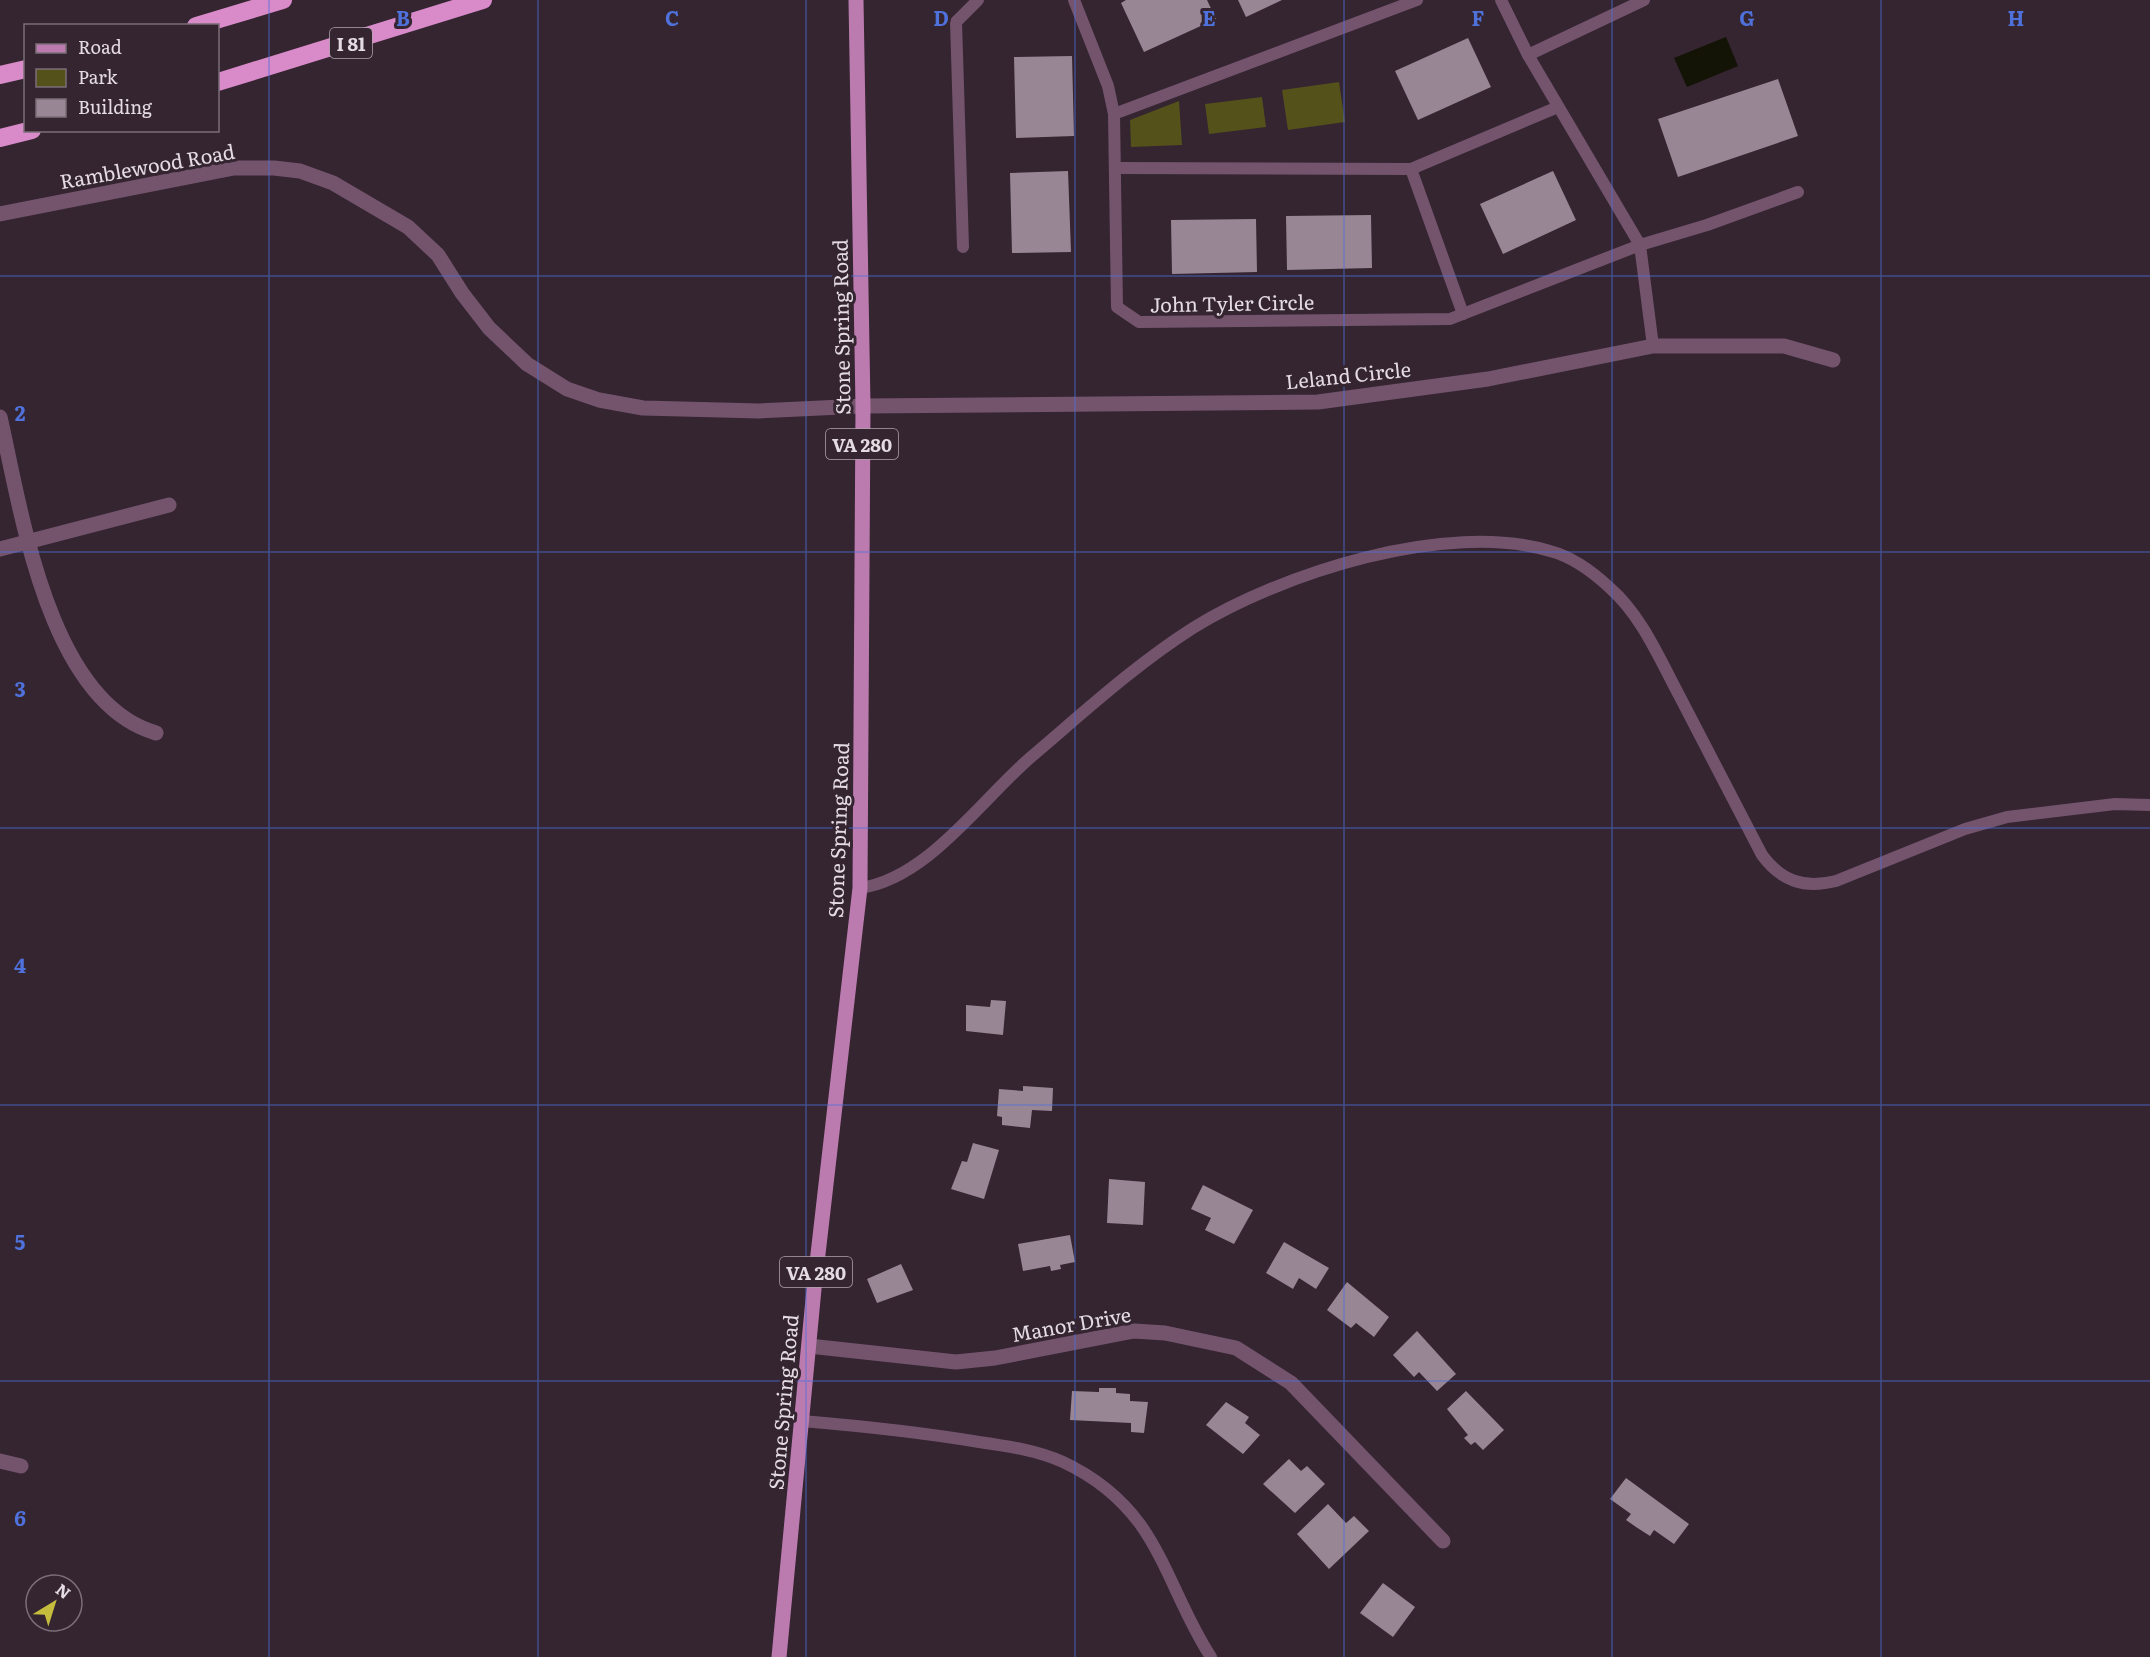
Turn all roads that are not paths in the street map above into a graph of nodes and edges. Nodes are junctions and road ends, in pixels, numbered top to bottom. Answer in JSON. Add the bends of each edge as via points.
{"nodes":[{"id":1,"x":283,"y":0,"type":"edge"},
{"id":2,"x":483,"y":0,"type":"edge"},
{"id":3,"x":856,"y":0,"type":"edge"},
{"id":4,"x":978,"y":0,"type":"edge"},
{"id":5,"x":1074,"y":0,"type":"edge"},
{"id":6,"x":1418,"y":0,"type":"edge"},
{"id":7,"x":1501,"y":0,"type":"edge"},
{"id":8,"x":1644,"y":0,"type":"edge"},
{"id":9,"x":203,"y":24,"type":"edge"},
{"id":10,"x":1528,"y":55,"type":"junction"},
{"id":11,"x":24,"y":69,"type":"edge"},
{"id":12,"x":0,"y":75,"type":"edge"},
{"id":13,"x":219,"y":82,"type":"edge"},
{"id":14,"x":1558,"y":107,"type":"junction"},
{"id":15,"x":1114,"y":114,"type":"junction"},
{"id":16,"x":24,"y":132,"type":"edge"},
{"id":17,"x":0,"y":138,"type":"edge"},
{"id":18,"x":1115,"y":168,"type":"junction"},
{"id":19,"x":1411,"y":169,"type":"junction"},
{"id":20,"x":1798,"y":192,"type":"dead end"},
{"id":21,"x":0,"y":214,"type":"edge"},
{"id":22,"x":1640,"y":245,"type":"junction"},
{"id":23,"x":963,"y":248,"type":"dead end"},
{"id":24,"x":1463,"y":314,"type":"junction"},
{"id":25,"x":1653,"y":346,"type":"junction"},
{"id":26,"x":1833,"y":360,"type":"dead end"},
{"id":27,"x":862,"y":406,"type":"junction"},
{"id":28,"x":0,"y":417,"type":"edge"},
{"id":29,"x":169,"y":505,"type":"dead end"},
{"id":30,"x":28,"y":540,"type":"junction"},
{"id":31,"x":0,"y":549,"type":"edge"},
{"id":32,"x":156,"y":733,"type":"dead end"},
{"id":33,"x":2150,"y":805,"type":"edge"},
{"id":34,"x":860,"y":888,"type":"junction"},
{"id":35,"x":809,"y":1346,"type":"junction"},
{"id":36,"x":802,"y":1421,"type":"junction"},
{"id":37,"x":0,"y":1461,"type":"edge"},
{"id":38,"x":21,"y":1466,"type":"dead end"},
{"id":39,"x":1443,"y":1541,"type":"dead end"},
{"id":40,"x":779,"y":1657,"type":"edge"},
{"id":41,"x":1211,"y":1657,"type":"edge"}],
"edges":[{"from":1,"to":9,"type":"highway"},
{"from":2,"to":13,"type":"highway","number":"I 81"},
{"from":3,"to":27,"type":"main road","name":"Stone Spring Road","number":"VA 280"},
{"from":4,"to":23,"type":"lane","via":[[956,22]]},
{"from":5,"to":15,"type":"lane","name":"John Tyler Circle","via":[[1108,86]]},
{"from":6,"to":15,"type":"lane"},
{"from":7,"to":10,"type":"lane"},
{"from":8,"to":10,"type":"lane"},
{"from":10,"to":14,"type":"lane"},
{"from":11,"to":12,"type":"highway"},
{"from":14,"to":19,"type":"lane"},
{"from":14,"to":22,"type":"lane"},
{"from":15,"to":18,"type":"lane","name":"John Tyler Circle"},
{"from":16,"to":17,"type":"highway"},
{"from":18,"to":19,"type":"lane"},
{"from":18,"to":24,"type":"lane","name":"John Tyler Circle","via":[[1117,308],[1139,322],[1450,319]]},
{"from":19,"to":24,"type":"lane"},
{"from":20,"to":22,"type":"lane","name":"John Tyler Circle"},
{"from":21,"to":27,"type":"street","name":"Ramblewood Road","via":[[234,168],[300,171],[333,183],[408,227],[438,255],[474,312],[505,346],[567,389],[598,400],[643,408],[759,411]]},
{"from":22,"to":24,"type":"lane","name":"John Tyler Circle"},
{"from":22,"to":25,"type":"lane"},
{"from":25,"to":26,"type":"street","name":"Leland Circle","via":[[1784,346]]},
{"from":25,"to":27,"type":"street","name":"Leland Circle","via":[[1488,379],[1318,402]]},
{"from":27,"to":34,"type":"main road","name":"Stone Spring Road","number":"VA 280"},
{"from":28,"to":30,"type":"street"},
{"from":29,"to":30,"type":"street"},
{"from":30,"to":31,"type":"street"},
{"from":30,"to":32,"type":"street","via":[[48,605],[76,663],[118,713],[134,725]]},
{"from":33,"to":34,"type":"lane","via":[[2115,804],[2007,817],[1836,881],[1814,885],[1793,881],[1776,872],[1761,855],[1657,654],[1618,595],[1584,566],[1550,551],[1505,543],[1450,542],[1401,550],[1311,574],[1254,596],[1195,627],[1096,701],[918,864],[886,881]]},
{"from":34,"to":35,"type":"main road","name":"Stone Spring Road","number":"VA 280"},
{"from":35,"to":36,"type":"main road","name":"Stone Spring Road","number":"VA 280"},
{"from":35,"to":39,"type":"street","name":"Manor Drive","via":[[956,1362],[1134,1331],[1165,1333],[1236,1348],[1291,1383]]},
{"from":36,"to":40,"type":"main road","name":"Stone Spring Road","number":"VA 280"},
{"from":36,"to":41,"type":"lane","via":[[924,1432],[1027,1450],[1061,1461],[1088,1476],[1121,1503],[1150,1539],[1192,1627]]},
{"from":37,"to":38,"type":"street"}]}
